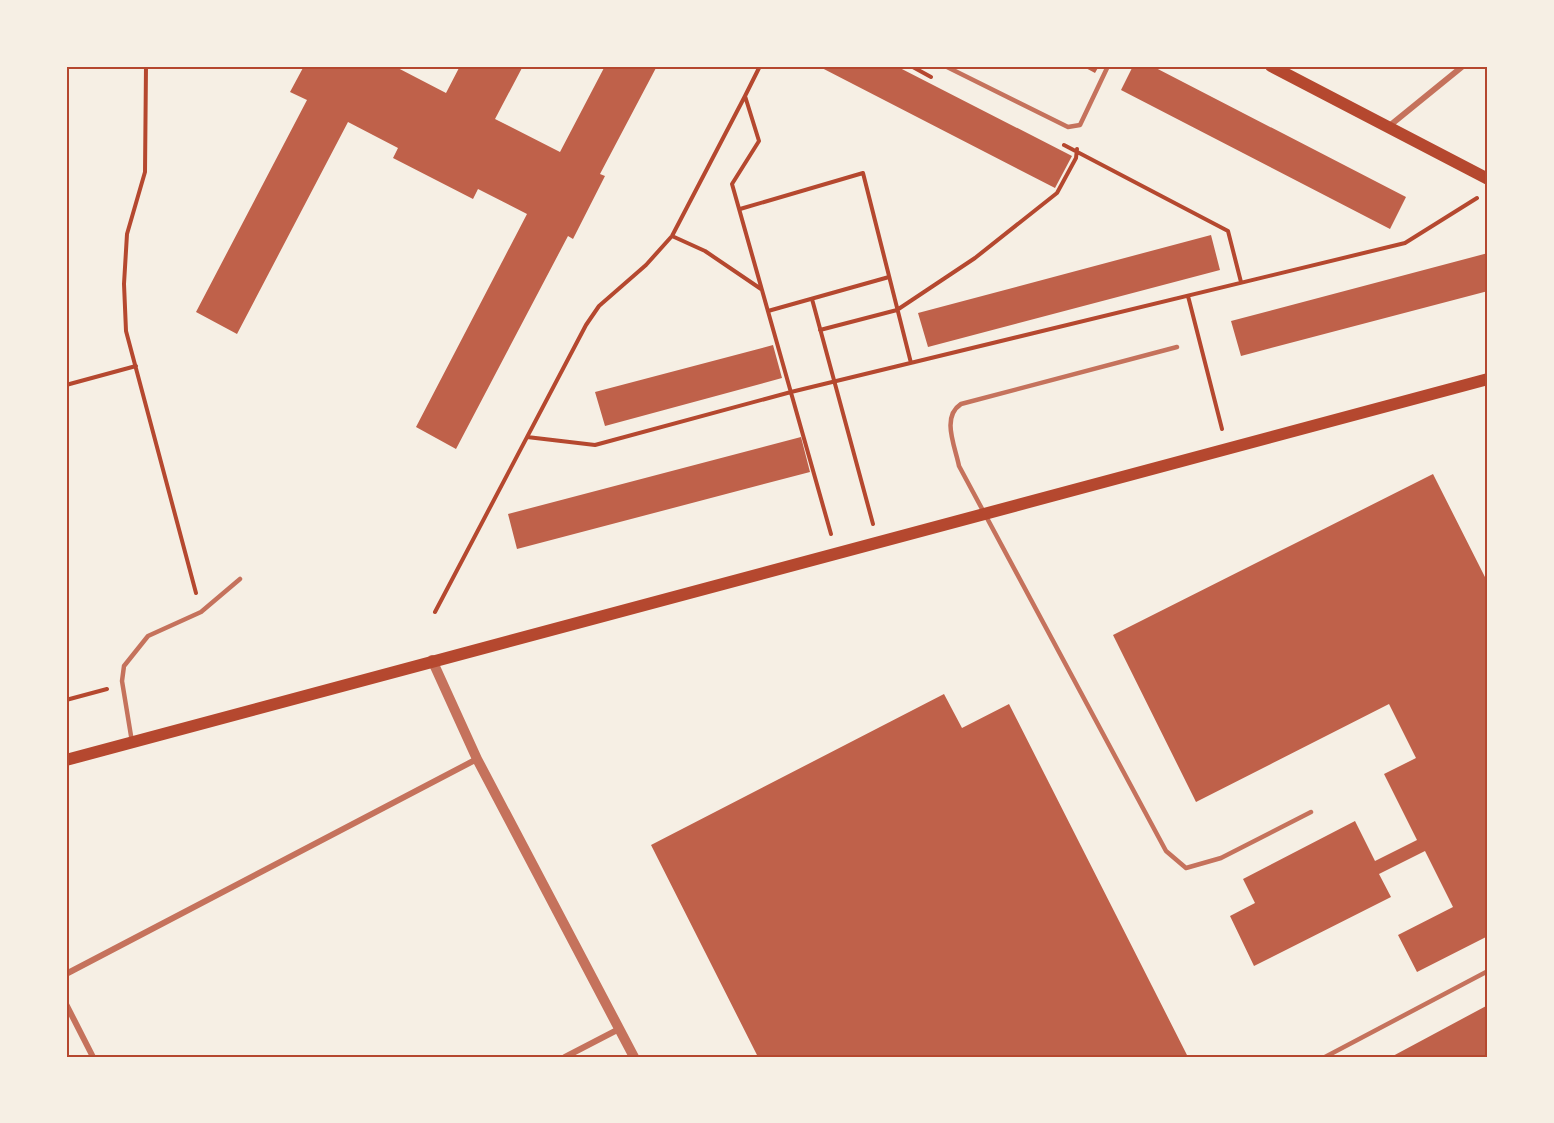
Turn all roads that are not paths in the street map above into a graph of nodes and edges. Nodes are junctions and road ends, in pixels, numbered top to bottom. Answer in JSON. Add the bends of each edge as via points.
{"nodes":[{"id":1,"x":945,"y":66,"type":"edge"},
{"id":2,"x":1108,"y":66,"type":"edge"},
{"id":3,"x":1271,"y":66,"type":"edge"},
{"id":4,"x":1463,"y":66,"type":"edge"},
{"id":5,"x":1388,"y":127,"type":"junction"},
{"id":6,"x":1488,"y":179,"type":"edge"},
{"id":7,"x":1177,"y":347,"type":"dead end"},
{"id":8,"x":1488,"y":379,"type":"edge"},
{"id":9,"x":984,"y":515,"type":"junction"},
{"id":10,"x":240,"y":579,"type":"dead end"},
{"id":11,"x":432,"y":660,"type":"junction"},
{"id":12,"x":132,"y":742,"type":"junction"},
{"id":13,"x":477,"y":759,"type":"junction"},
{"id":14,"x":66,"y":760,"type":"edge"},
{"id":15,"x":1311,"y":813,"type":"dead end"},
{"id":16,"x":1488,"y":971,"type":"edge"},
{"id":17,"x":66,"y":974,"type":"edge"},
{"id":18,"x":66,"y":1004,"type":"edge"},
{"id":19,"x":619,"y":1029,"type":"junction"},
{"id":20,"x":93,"y":1057,"type":"edge"},
{"id":21,"x":565,"y":1057,"type":"edge"},
{"id":22,"x":633,"y":1057,"type":"edge"},
{"id":23,"x":1325,"y":1057,"type":"edge"}],
"edges":[{"from":1,"to":2,"type":"lane","via":[[1068,127],[1080,125]]},
{"from":3,"to":5,"type":"main road"},
{"from":4,"to":5,"type":"street"},
{"from":5,"to":6,"type":"main road"},
{"from":7,"to":9,"type":"lane","via":[[954,409],[949,417],[959,466]]},
{"from":8,"to":9,"type":"main road"},
{"from":9,"to":11,"type":"main road"},
{"from":9,"to":15,"type":"lane","via":[[1166,850],[1186,868],[1221,858]]},
{"from":10,"to":12,"type":"lane","via":[[201,612],[148,636],[124,666],[122,685]]},
{"from":11,"to":12,"type":"main road"},
{"from":11,"to":13,"type":"street"},
{"from":12,"to":14,"type":"main road"},
{"from":13,"to":17,"type":"street"},
{"from":13,"to":19,"type":"street"},
{"from":16,"to":23,"type":"lane"},
{"from":18,"to":20,"type":"street"},
{"from":19,"to":21,"type":"street"},
{"from":19,"to":22,"type":"street"}]}
